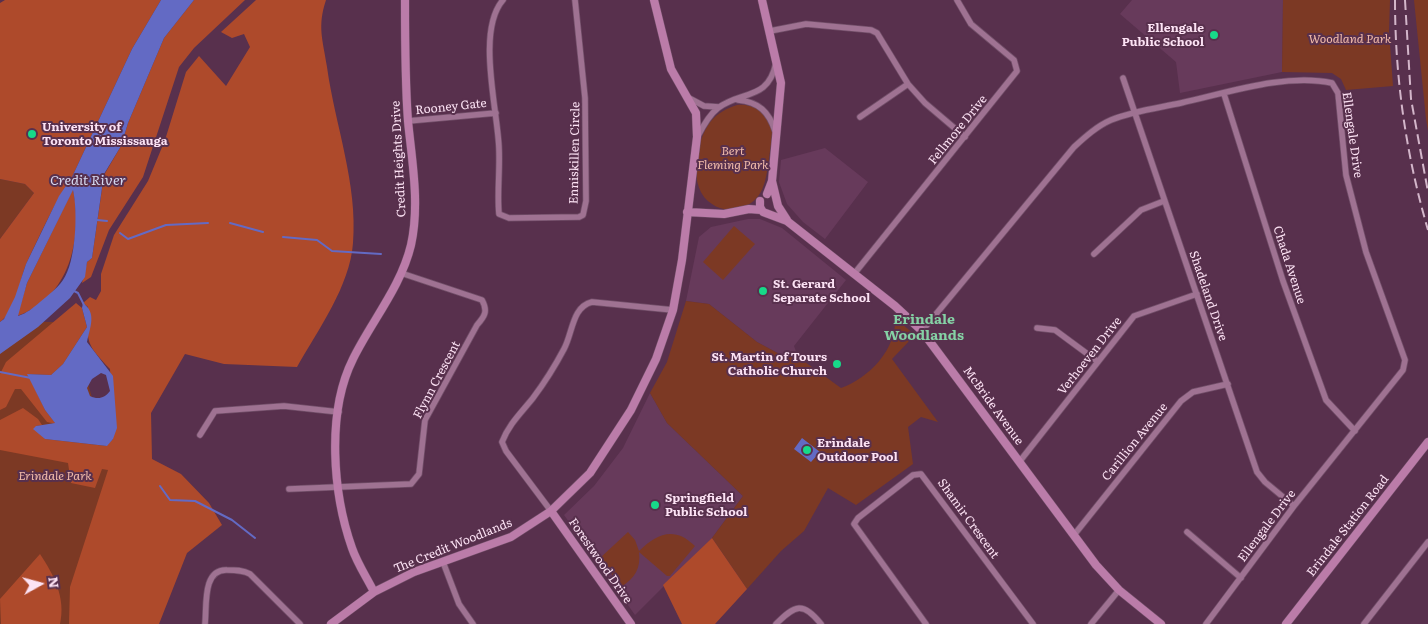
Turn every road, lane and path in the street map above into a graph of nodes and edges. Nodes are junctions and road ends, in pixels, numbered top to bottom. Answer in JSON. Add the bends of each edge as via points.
{"nodes":[{"id":1,"x":405,"y":0,"type":"edge"},
{"id":2,"x":503,"y":0,"type":"edge"},
{"id":3,"x":575,"y":0,"type":"edge"},
{"id":4,"x":654,"y":0,"type":"edge"},
{"id":5,"x":762,"y":0,"type":"edge"},
{"id":6,"x":957,"y":0,"type":"edge"},
{"id":7,"x":770,"y":30,"type":"junction"},
{"id":8,"x":776,"y":60,"type":"junction"},
{"id":9,"x":1123,"y":78,"type":"dead end"},
{"id":10,"x":908,"y":84,"type":"junction"},
{"id":11,"x":1224,"y":94,"type":"junction"},
{"id":12,"x":687,"y":97,"type":"junction"},
{"id":13,"x":736,"y":100,"type":"junction"},
{"id":14,"x":719,"y":107,"type":"junction"},
{"id":15,"x":496,"y":113,"type":"junction"},
{"id":16,"x":1134,"y":113,"type":"junction"},
{"id":17,"x":860,"y":116,"type":"dead end"},
{"id":18,"x":408,"y":121,"type":"junction"},
{"id":19,"x":776,"y":136,"type":"junction"},
{"id":20,"x":697,"y":137,"type":"junction"},
{"id":21,"x":965,"y":137,"type":"junction"},
{"id":22,"x":772,"y":181,"type":"junction"},
{"id":23,"x":766,"y":194,"type":"junction"},
{"id":24,"x":776,"y":197,"type":"junction"},
{"id":25,"x":760,"y":201,"type":"junction"},
{"id":26,"x":1164,"y":201,"type":"junction"},
{"id":27,"x":778,"y":206,"type":"junction"},
{"id":28,"x":749,"y":209,"type":"junction"},
{"id":29,"x":761,"y":210,"type":"junction"},
{"id":30,"x":687,"y":212,"type":"junction"},
{"id":31,"x":770,"y":214,"type":"junction"},
{"id":32,"x":787,"y":221,"type":"junction"},
{"id":33,"x":1094,"y":254,"type":"dead end"},
{"id":34,"x":401,"y":273,"type":"junction"},
{"id":35,"x":854,"y":274,"type":"junction"},
{"id":36,"x":1197,"y":294,"type":"junction"},
{"id":37,"x":673,"y":310,"type":"junction"},
{"id":38,"x":1037,"y":328,"type":"dead end"},
{"id":39,"x":922,"y":331,"type":"junction"},
{"id":40,"x":1098,"y":362,"type":"junction"},
{"id":41,"x":1228,"y":384,"type":"junction"},
{"id":42,"x":339,"y":412,"type":"junction"},
{"id":43,"x":1355,"y":431,"type":"junction"},
{"id":44,"x":200,"y":435,"type":"dead end"},
{"id":45,"x":1428,"y":442,"type":"edge"},
{"id":46,"x":1020,"y":462,"type":"junction"},
{"id":47,"x":337,"y":487,"type":"junction"},
{"id":48,"x":289,"y":489,"type":"dead end"},
{"id":49,"x":1294,"y":506,"type":"junction"},
{"id":50,"x":551,"y":511,"type":"junction"},
{"id":51,"x":1186,"y":532,"type":"dead end"},
{"id":52,"x":1074,"y":535,"type":"junction"},
{"id":53,"x":1428,"y":542,"type":"edge"},
{"id":54,"x":443,"y":562,"type":"junction"},
{"id":55,"x":1241,"y":578,"type":"junction"},
{"id":56,"x":1119,"y":590,"type":"junction"},
{"id":57,"x":374,"y":592,"type":"junction"},
{"id":58,"x":205,"y":624,"type":"edge"},
{"id":59,"x":300,"y":624,"type":"edge"},
{"id":60,"x":331,"y":624,"type":"edge"},
{"id":61,"x":473,"y":624,"type":"edge"},
{"id":62,"x":631,"y":624,"type":"edge"},
{"id":63,"x":776,"y":624,"type":"edge"},
{"id":64,"x":821,"y":624,"type":"edge"},
{"id":65,"x":926,"y":624,"type":"edge"},
{"id":66,"x":1033,"y":624,"type":"edge"},
{"id":67,"x":1092,"y":624,"type":"edge"},
{"id":68,"x":1161,"y":624,"type":"edge"},
{"id":69,"x":1206,"y":624,"type":"edge"},
{"id":70,"x":1286,"y":624,"type":"edge"},
{"id":71,"x":1364,"y":624,"type":"edge"}],
"edges":[{"from":1,"to":18,"type":"street","name":"Credit Heights Drive"},
{"from":2,"to":15,"type":"street","name":"Enniskillen Circle","via":[[495,14],[491,34]]},
{"from":3,"to":15,"type":"street","name":"Enniskillen Circle","via":[[586,98],[586,201],[583,214],[579,217],[509,218],[499,214],[500,150]]},
{"from":4,"to":12,"type":"street","via":[[671,69]]},
{"from":5,"to":7,"type":"street"},
{"from":6,"to":21,"type":"street","name":"Fellmore Drive","via":[[971,24],[1014,60],[1017,71]]},
{"from":7,"to":8,"type":"street"},
{"from":7,"to":10,"type":"street","via":[[806,24],[871,30],[878,33]]},
{"from":8,"to":13,"type":"street","via":[[772,76],[763,87]]},
{"from":8,"to":19,"type":"street","via":[[781,92]]},
{"from":9,"to":16,"type":"street","name":"Shadeland Drive"},
{"from":10,"to":17,"type":"street"},
{"from":10,"to":21,"type":"street"},
{"from":11,"to":16,"type":"street","name":"Ellengale Drive"},
{"from":11,"to":43,"type":"street","name":"Chada Avenue","via":[[1283,281],[1326,400]]},
{"from":11,"to":43,"type":"street","name":"Ellengale Drive","via":[[1273,83],[1323,81],[1332,83],[1338,93],[1346,175],[1366,252],[1405,360],[1403,370]]},
{"from":12,"to":14,"type":"street","via":[[704,106]]},
{"from":12,"to":20,"type":"street","via":[[696,113]]},
{"from":13,"to":14,"type":"street"},
{"from":13,"to":19,"type":"street","via":[[764,108]]},
{"from":14,"to":20,"type":"street"},
{"from":15,"to":18,"type":"street","name":"Rooney Gate"},
{"from":16,"to":26,"type":"street","name":"Shadeland Drive"},
{"from":16,"to":39,"type":"street","name":"Ellengale Drive","via":[[1111,120],[1074,147]]},
{"from":18,"to":34,"type":"street","name":"Credit Heights Drive","via":[[416,209],[411,246]]},
{"from":19,"to":22,"type":"street"},
{"from":20,"to":30,"type":"street"},
{"from":21,"to":35,"type":"street","name":"Fellmore Drive"},
{"from":22,"to":23,"type":"street"},
{"from":22,"to":24,"type":"street"},
{"from":23,"to":24,"type":"street"},
{"from":23,"to":25,"type":"street"},
{"from":24,"to":27,"type":"street"},
{"from":25,"to":28,"type":"street"},
{"from":25,"to":29,"type":"street"},
{"from":26,"to":33,"type":"street","via":[[1141,210]]},
{"from":26,"to":36,"type":"street","name":"Shadeland Drive"},
{"from":27,"to":31,"type":"street"},
{"from":27,"to":32,"type":"street","name":"McBride Avenue"},
{"from":28,"to":29,"type":"street"},
{"from":28,"to":30,"type":"street","via":[[724,214]]},
{"from":29,"to":31,"type":"street"},
{"from":30,"to":37,"type":"street","name":"The Credit Woodlands"},
{"from":31,"to":32,"type":"street","name":"McBride Avenue"},
{"from":32,"to":35,"type":"street","name":"McBride Avenue"},
{"from":34,"to":42,"type":"street","name":"Credit Heights Drive","via":[[352,361]]},
{"from":34,"to":47,"type":"street","name":"Flynn Crescent","via":[[482,300],[486,315],[477,325],[425,420],[419,474],[411,484]]},
{"from":35,"to":39,"type":"street","name":"McBride Avenue"},
{"from":36,"to":40,"type":"street","name":"Verhoeven Drive","via":[[1138,313]]},
{"from":36,"to":41,"type":"street","name":"Shadeland Drive"},
{"from":37,"to":50,"type":"street","name":"The Credit Woodlands","via":[[656,358],[616,436],[584,480]]},
{"from":37,"to":50,"type":"street","via":[[592,302],[577,311],[569,340],[552,370],[508,427],[502,442]]},
{"from":38,"to":40,"type":"street","via":[[1055,330]]},
{"from":39,"to":46,"type":"street","name":"McBride Avenue"},
{"from":40,"to":46,"type":"street","name":"Verhoeven Drive"},
{"from":41,"to":49,"type":"street","name":"Shadeland Drive","via":[[1257,472]]},
{"from":41,"to":52,"type":"street","name":"Carillion Avenue","via":[[1193,392],[1181,401]]},
{"from":42,"to":44,"type":"street","via":[[284,406],[216,411]]},
{"from":42,"to":47,"type":"street","name":"Credit Heights Drive","via":[[336,427]]},
{"from":43,"to":49,"type":"street","name":"Ellengale Drive"},
{"from":45,"to":70,"type":"street","name":"Erindale Station Road"},
{"from":46,"to":52,"type":"street","name":"McBride Avenue"},
{"from":47,"to":48,"type":"street"},
{"from":47,"to":57,"type":"street","name":"Credit Heights Drive","via":[[352,550]]},
{"from":49,"to":55,"type":"street","name":"Ellengale Drive"},
{"from":50,"to":54,"type":"street","name":"The Credit Woodlands","via":[[511,537]]},
{"from":50,"to":62,"type":"street","name":"Forestwood Drive"},
{"from":51,"to":55,"type":"street"},
{"from":52,"to":56,"type":"street","name":"McBride Avenue"},
{"from":53,"to":71,"type":"street"},
{"from":54,"to":57,"type":"street","name":"The Credit Woodlands"},
{"from":54,"to":61,"type":"street","via":[[459,604]]},
{"from":55,"to":69,"type":"street","name":"Ellengale Drive"},
{"from":56,"to":67,"type":"street"},
{"from":56,"to":68,"type":"street","name":"McBride Avenue"},
{"from":57,"to":60,"type":"street","name":"The Credit Woodlands"},
{"from":58,"to":59,"type":"street","via":[[210,578],[214,572],[223,570],[250,574]]},
{"from":63,"to":64,"type":"street","via":[[797,607],[813,613]]},
{"from":65,"to":66,"type":"street","name":"Shamir Crescent","via":[[854,524],[913,474],[921,474]]}]}
